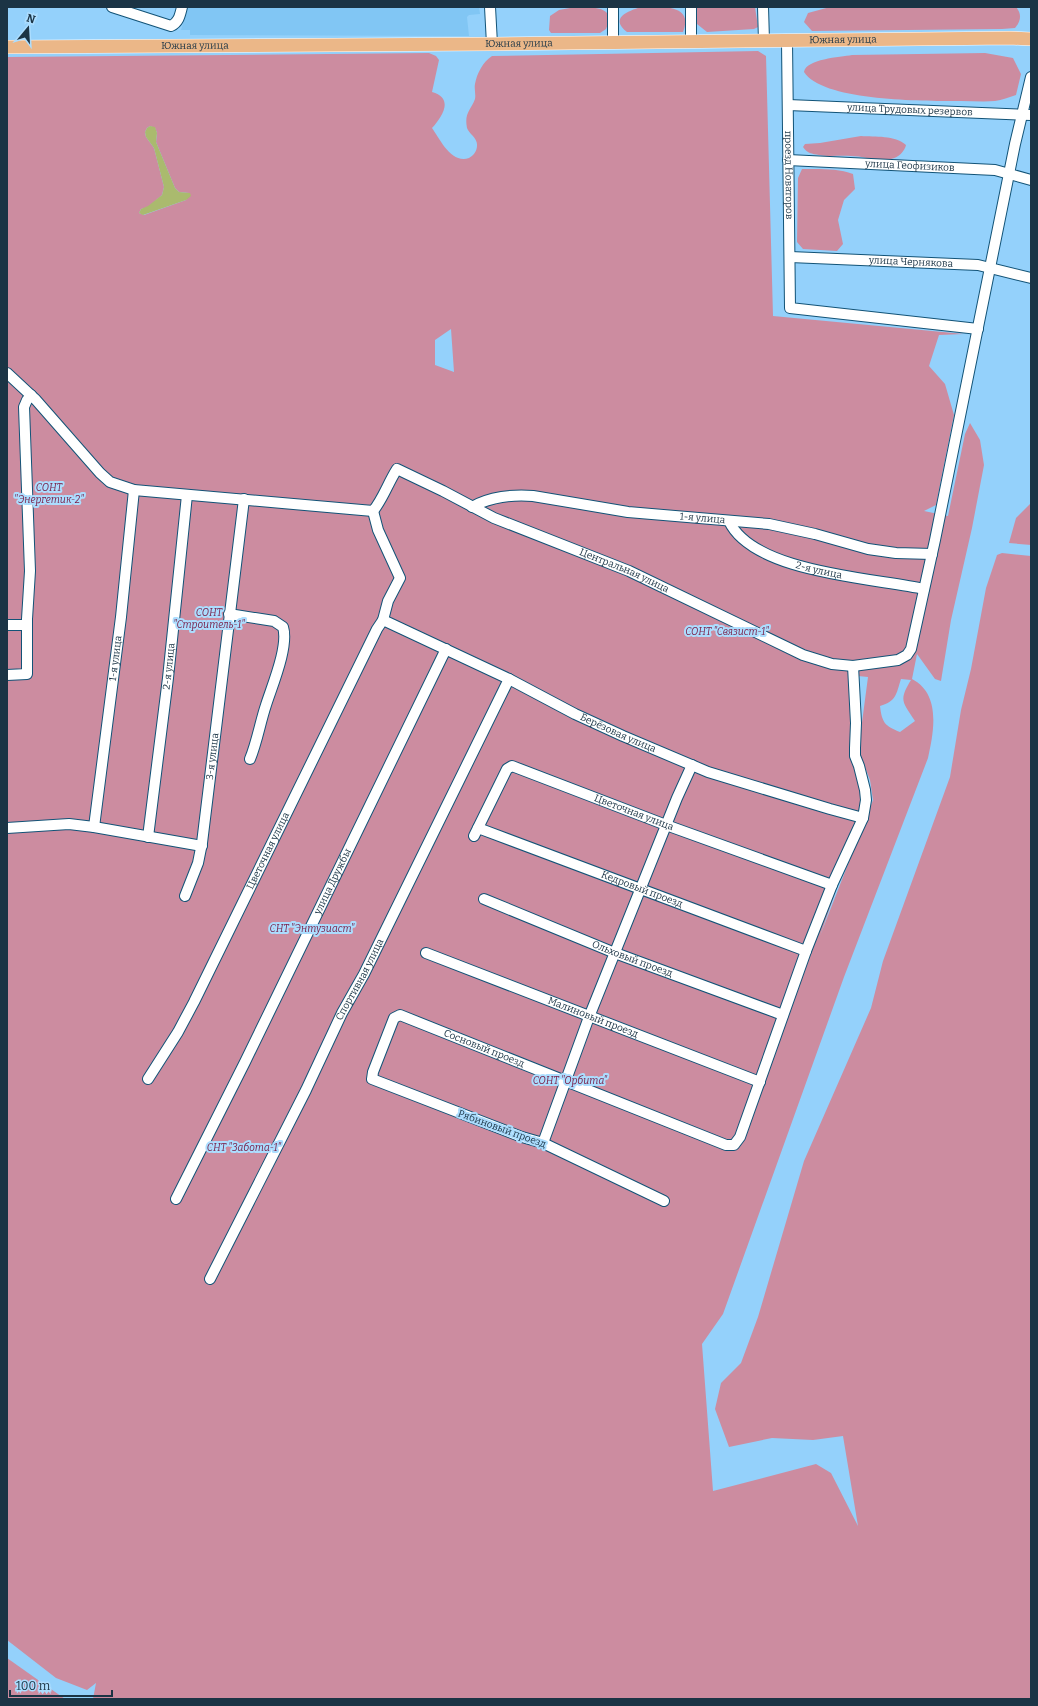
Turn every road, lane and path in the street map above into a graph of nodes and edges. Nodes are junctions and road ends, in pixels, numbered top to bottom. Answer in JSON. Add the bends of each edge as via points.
{"nodes":[{"id":1,"x":112,"y":7,"type":"edge"},
{"id":2,"x":182,"y":7,"type":"edge"},
{"id":3,"x":490,"y":7,"type":"edge"},
{"id":4,"x":613,"y":7,"type":"edge"},
{"id":5,"x":691,"y":7,"type":"edge"},
{"id":6,"x":763,"y":7,"type":"edge"},
{"id":7,"x":1031,"y":39,"type":"edge"},
{"id":8,"x":764,"y":41,"type":"junction"},
{"id":9,"x":787,"y":41,"type":"junction"},
{"id":10,"x":613,"y":42,"type":"junction"},
{"id":11,"x":691,"y":42,"type":"junction"},
{"id":12,"x":492,"y":44,"type":"junction"},
{"id":13,"x":7,"y":47,"type":"edge"},
{"id":14,"x":1031,"y":77,"type":"edge"},
{"id":15,"x":788,"y":105,"type":"junction"},
{"id":16,"x":1026,"y":115,"type":"edge"},
{"id":17,"x":788,"y":160,"type":"junction"},
{"id":18,"x":1009,"y":173,"type":"junction"},
{"id":19,"x":1031,"y":180,"type":"edge"},
{"id":20,"x":790,"y":257,"type":"junction"},
{"id":21,"x":991,"y":266,"type":"junction"},
{"id":22,"x":1031,"y":278,"type":"edge"},
{"id":23,"x":978,"y":329,"type":"junction"},
{"id":24,"x":7,"y":373,"type":"edge"},
{"id":25,"x":31,"y":395,"type":"junction"},
{"id":26,"x":134,"y":490,"type":"junction"},
{"id":27,"x":187,"y":495,"type":"junction"},
{"id":28,"x":244,"y":499,"type":"junction"},
{"id":29,"x":472,"y":507,"type":"junction"},
{"id":30,"x":373,"y":511,"type":"junction"},
{"id":31,"x":729,"y":521,"type":"junction"},
{"id":32,"x":932,"y":554,"type":"junction"},
{"id":33,"x":924,"y":589,"type":"junction"},
{"id":34,"x":229,"y":614,"type":"junction"},
{"id":35,"x":383,"y":620,"type":"junction"},
{"id":36,"x":7,"y":625,"type":"edge"},
{"id":37,"x":27,"y":625,"type":"junction"},
{"id":38,"x":446,"y":649,"type":"junction"},
{"id":39,"x":853,"y":666,"type":"junction"},
{"id":40,"x":7,"y":675,"type":"edge"},
{"id":41,"x":510,"y":679,"type":"junction"},
{"id":42,"x":250,"y":759,"type":"dead end"},
{"id":43,"x":692,"y":765,"type":"junction"},
{"id":44,"x":863,"y":818,"type":"junction"},
{"id":45,"x":666,"y":825,"type":"junction"},
{"id":46,"x":94,"y":827,"type":"junction"},
{"id":47,"x":7,"y":828,"type":"edge"},
{"id":48,"x":476,"y":832,"type":"joint"},
{"id":49,"x":148,"y":837,"type":"junction"},
{"id":50,"x":202,"y":846,"type":"junction"},
{"id":51,"x":832,"y":885,"type":"junction"},
{"id":52,"x":642,"y":888,"type":"junction"},
{"id":53,"x":185,"y":896,"type":"dead end"},
{"id":54,"x":484,"y":899,"type":"dead end"},
{"id":55,"x":806,"y":951,"type":"junction"},
{"id":56,"x":426,"y":953,"type":"dead end"},
{"id":57,"x":615,"y":953,"type":"junction"},
{"id":58,"x":783,"y":1015,"type":"junction"},
{"id":59,"x":589,"y":1017,"type":"junction"},
{"id":60,"x":385,"y":1044,"type":"joint"},
{"id":61,"x":148,"y":1079,"type":"dead end"},
{"id":62,"x":565,"y":1081,"type":"junction"},
{"id":63,"x":760,"y":1082,"type":"junction"},
{"id":64,"x":543,"y":1143,"type":"junction"},
{"id":65,"x":176,"y":1199,"type":"dead end"},
{"id":66,"x":664,"y":1201,"type":"dead end"},
{"id":67,"x":210,"y":1280,"type":"dead end"}],
"edges":[{"from":1,"to":2,"type":"street","via":[[171,26],[176,24]]},
{"from":3,"to":12,"type":"street"},
{"from":4,"to":10,"type":"street"},
{"from":5,"to":11,"type":"street"},
{"from":6,"to":8,"type":"street"},
{"from":7,"to":9,"type":"main road","name":"Южная улица"},
{"from":8,"to":9,"type":"main road","name":"Южная улица"},
{"from":8,"to":11,"type":"main road","name":"Южная улица"},
{"from":9,"to":15,"type":"street","name":"проезд Новаторов"},
{"from":10,"to":11,"type":"main road","name":"Южная улица"},
{"from":10,"to":12,"type":"main road","name":"Южная улица"},
{"from":12,"to":13,"type":"main road","name":"Южная улица"},
{"from":14,"to":16,"type":"street"},
{"from":15,"to":16,"type":"street","name":"улица Трудовых резервов"},
{"from":15,"to":17,"type":"street","name":"проезд Новаторов"},
{"from":16,"to":18,"type":"street"},
{"from":17,"to":18,"type":"street","name":"улица Геофизиков","via":[[995,170]]},
{"from":17,"to":20,"type":"street","name":"проезд Новаторов"},
{"from":18,"to":19,"type":"street","name":"улица Геофизиков"},
{"from":18,"to":21,"type":"street"},
{"from":20,"to":21,"type":"street","name":"улица Чернякова"},
{"from":20,"to":23,"type":"street","name":"проезд Новаторов","via":[[790,308]]},
{"from":21,"to":22,"type":"street","name":"улица Чернякова"},
{"from":21,"to":23,"type":"street"},
{"from":23,"to":32,"type":"street"},
{"from":24,"to":25,"type":"street"},
{"from":25,"to":26,"type":"street","via":[[100,473],[110,482]]},
{"from":25,"to":37,"type":"street","via":[[24,407],[30,571]]},
{"from":26,"to":27,"type":"street"},
{"from":26,"to":46,"type":"street","name":"1-я улица","via":[[121,617]]},
{"from":27,"to":28,"type":"street"},
{"from":27,"to":49,"type":"street","name":"2-я улица"},
{"from":28,"to":30,"type":"street"},
{"from":28,"to":34,"type":"street","name":"3-я улица"},
{"from":29,"to":30,"type":"street","name":"Центральная улица","via":[[397,469]]},
{"from":29,"to":31,"type":"street","name":"1-я улица","via":[[487,500],[526,496],[628,512]]},
{"from":29,"to":39,"type":"street","name":"Центральная улица","via":[[629,571],[803,655],[832,664]]},
{"from":30,"to":35,"type":"street","name":"Цветочная улица","via":[[378,530],[400,578],[388,602]]},
{"from":31,"to":32,"type":"street","name":"1-я улица","via":[[789,528],[868,549]]},
{"from":31,"to":33,"type":"street","name":"2-я улица","via":[[750,545],[774,556],[841,575]]},
{"from":32,"to":33,"type":"street"},
{"from":33,"to":39,"type":"street","name":"Центральная улица","via":[[911,649],[907,656],[898,660]]},
{"from":34,"to":42,"type":"street","via":[[274,621],[284,630],[284,642],[276,676]]},
{"from":34,"to":50,"type":"street","name":"3-я улица"},
{"from":35,"to":38,"type":"street","name":"Берёзовая улица"},
{"from":35,"to":61,"type":"street","name":"Цветочная улица","via":[[194,1002]]},
{"from":36,"to":37,"type":"street"},
{"from":37,"to":40,"type":"street","via":[[27,674]]},
{"from":38,"to":41,"type":"street","name":"Берёзовая улица"},
{"from":38,"to":65,"type":"street","name":"улица Дружбы"},
{"from":39,"to":44,"type":"street","via":[[855,748],[866,800]]},
{"from":41,"to":43,"type":"street","name":"Берёзовая улица","via":[[589,720]]},
{"from":41,"to":67,"type":"street","name":"Спортивная улица"},
{"from":43,"to":44,"type":"street","name":"Берёзовая улица","via":[[754,787]]},
{"from":43,"to":45,"type":"street"},
{"from":44,"to":51,"type":"street"},
{"from":45,"to":48,"type":"street","name":"Цветочная улица","via":[[512,766],[507,769]]},
{"from":45,"to":51,"type":"street","name":"Цветочная улица"},
{"from":45,"to":52,"type":"street"},
{"from":46,"to":47,"type":"street","via":[[58,824]]},
{"from":46,"to":49,"type":"street"},
{"from":48,"to":52,"type":"street","name":"Кедровый проезд"},
{"from":49,"to":50,"type":"street"},
{"from":50,"to":53,"type":"street","name":"3-я улица"},
{"from":51,"to":55,"type":"street"},
{"from":52,"to":55,"type":"street","name":"Кедровый проезд"},
{"from":52,"to":57,"type":"street"},
{"from":54,"to":57,"type":"street","name":"Ольховый проезд"},
{"from":55,"to":58,"type":"street"},
{"from":56,"to":59,"type":"street","name":"Малиновый проезд"},
{"from":57,"to":58,"type":"street","name":"Ольховый проезд"},
{"from":57,"to":59,"type":"street"},
{"from":58,"to":63,"type":"street"},
{"from":59,"to":62,"type":"street"},
{"from":59,"to":63,"type":"street","name":"Малиновый проезд"},
{"from":60,"to":62,"type":"street","name":"Сосновый проезд","via":[[394,1018],[400,1015]]},
{"from":60,"to":64,"type":"street","name":"Рябиновый проезд","via":[[372,1079]]},
{"from":62,"to":63,"type":"street","name":"Сосновый проезд","via":[[726,1145],[734,1145],[740,1137]]},
{"from":62,"to":64,"type":"street"},
{"from":64,"to":66,"type":"street","name":"Рябиновый проезд"}]}
